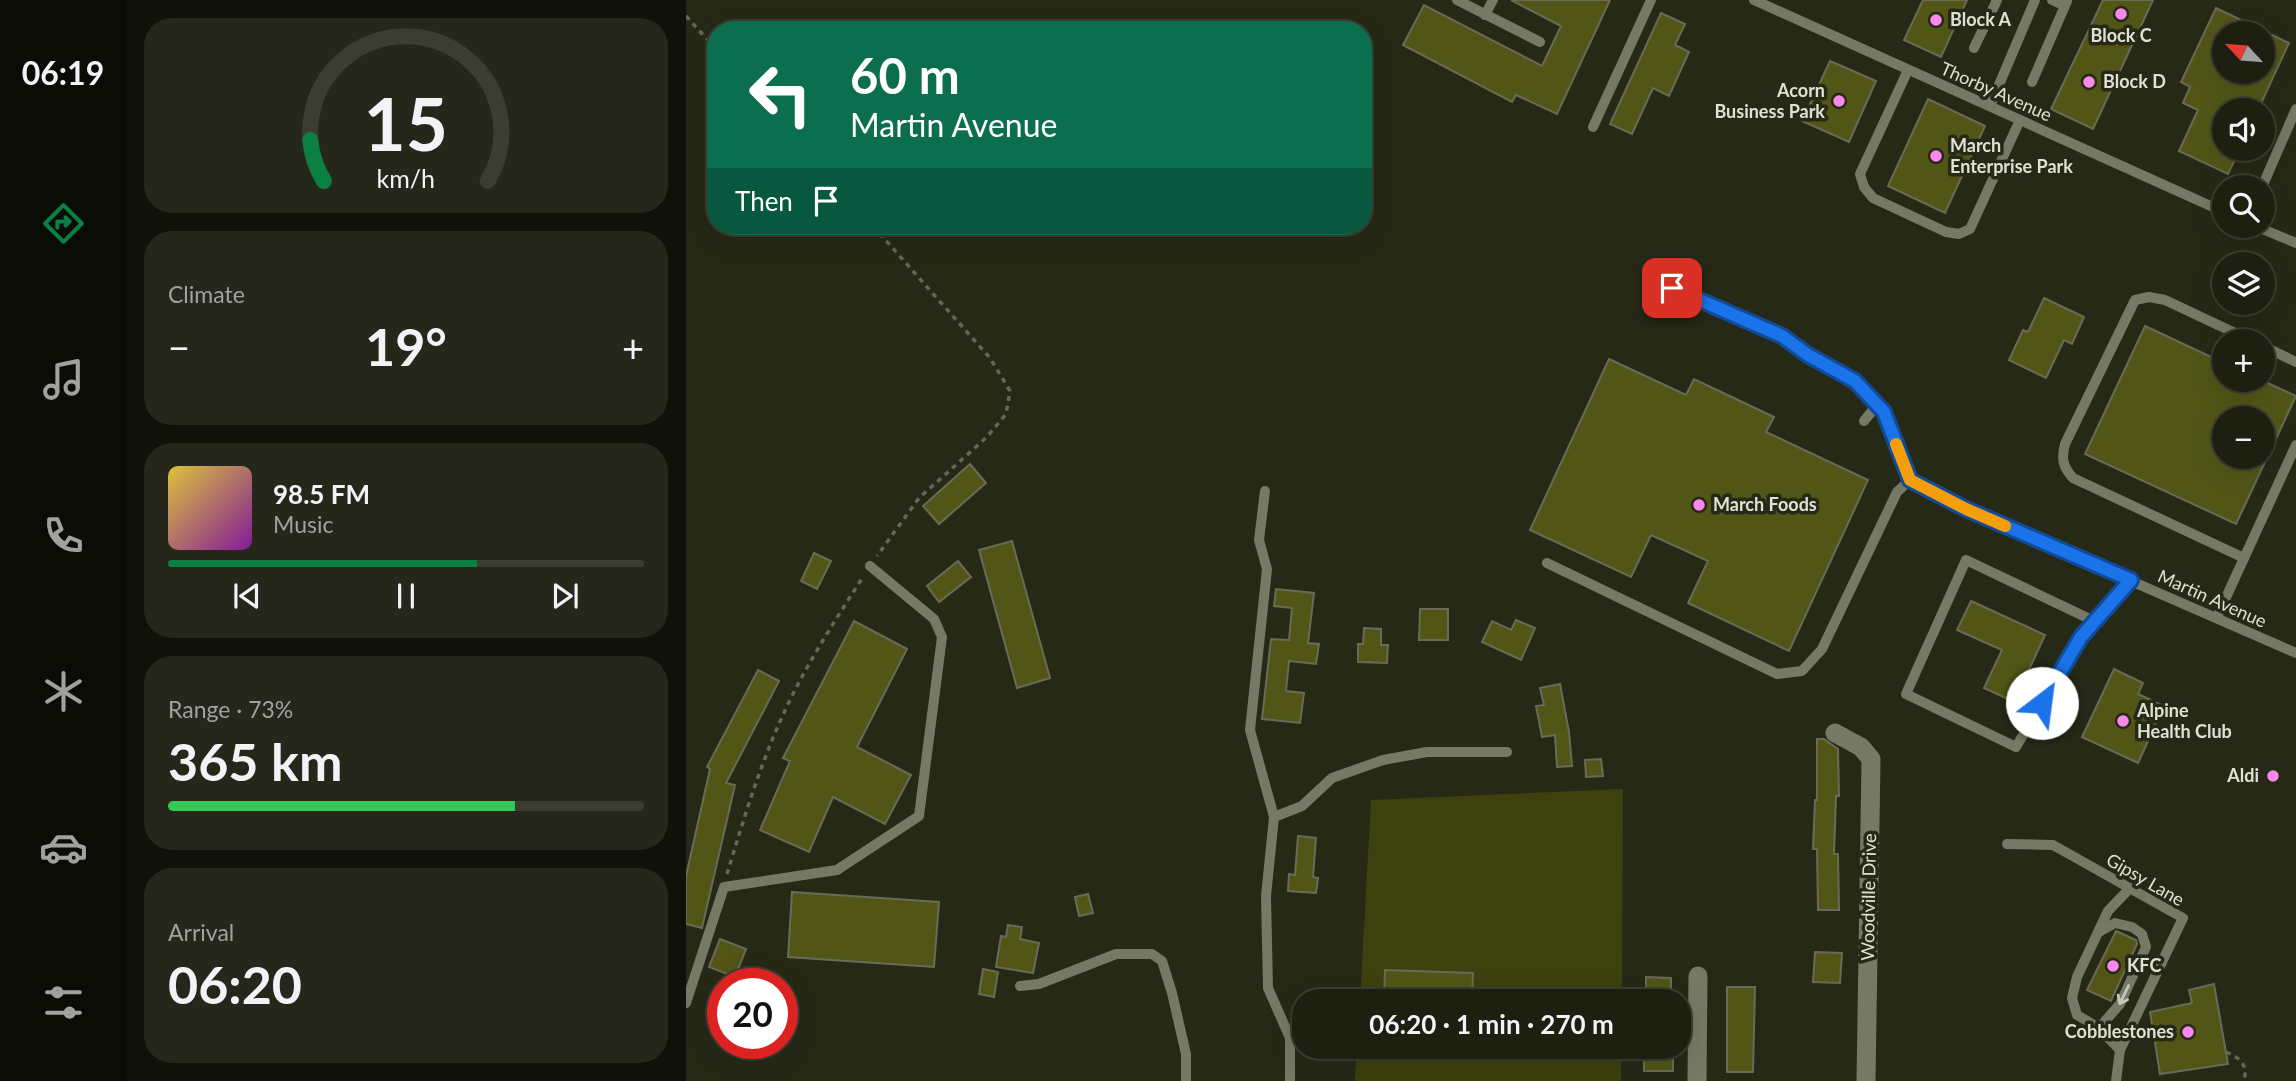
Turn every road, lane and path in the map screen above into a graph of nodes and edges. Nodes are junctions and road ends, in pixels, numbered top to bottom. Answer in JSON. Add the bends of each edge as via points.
{"nodes":[{"id":1,"x":1457,"y":0,"type":"edge"},
{"id":2,"x":1493,"y":0,"type":"edge"},
{"id":3,"x":1651,"y":0,"type":"edge"},
{"id":4,"x":1754,"y":0,"type":"edge"},
{"id":5,"x":1997,"y":0,"type":"edge"},
{"id":6,"x":2035,"y":0,"type":"edge"},
{"id":7,"x":2052,"y":0,"type":"edge"},
{"id":8,"x":2067,"y":0,"type":"edge"},
{"id":9,"x":1485,"y":15,"type":"junction"},
{"id":10,"x":686,"y":16,"type":"edge"},
{"id":11,"x":707,"y":39,"type":"edge"},
{"id":12,"x":1540,"y":43,"type":"dead end"},
{"id":13,"x":1974,"y":48,"type":"dead end"},
{"id":14,"x":1908,"y":70,"type":"junction"},
{"id":15,"x":2032,"y":82,"type":"dead end"},
{"id":16,"x":1990,"y":107,"type":"junction"},
{"id":17,"x":2296,"y":108,"type":"edge"},
{"id":18,"x":2020,"y":120,"type":"junction"},
{"id":19,"x":1593,"y":127,"type":"dead end"},
{"id":20,"x":2267,"y":175,"type":"edge"},
{"id":21,"x":2212,"y":207,"type":"edge"},
{"id":22,"x":2275,"y":234,"type":"edge"},
{"id":23,"x":881,"y":235,"type":"edge"},
{"id":24,"x":2296,"y":243,"type":"edge"},
{"id":25,"x":1672,"y":288,"type":"dead end"},
{"id":26,"x":2227,"y":329,"type":"edge"},
{"id":27,"x":2275,"y":352,"type":"edge"},
{"id":28,"x":2296,"y":362,"type":"edge"},
{"id":29,"x":1877,"y":405,"type":"junction"},
{"id":30,"x":1864,"y":421,"type":"dead end"},
{"id":31,"x":2296,"y":445,"type":"edge"},
{"id":32,"x":1910,"y":480,"type":"junction"},
{"id":33,"x":1265,"y":491,"type":"dead end"},
{"id":34,"x":2244,"y":558,"type":"junction"},
{"id":35,"x":1547,"y":563,"type":"dead end"},
{"id":36,"x":870,"y":566,"type":"junction"},
{"id":37,"x":2131,"y":580,"type":"junction"},
{"id":38,"x":2217,"y":617,"type":"junction"},
{"id":39,"x":2094,"y":621,"type":"junction"},
{"id":40,"x":2296,"y":653,"type":"edge"},
{"id":41,"x":1835,"y":733,"type":"dead end"},
{"id":42,"x":1507,"y":752,"type":"dead end"},
{"id":43,"x":1275,"y":817,"type":"junction"},
{"id":44,"x":2007,"y":844,"type":"dead end"},
{"id":45,"x":724,"y":887,"type":"junction"},
{"id":46,"x":2130,"y":888,"type":"junction"},
{"id":47,"x":2097,"y":933,"type":"junction"},
{"id":48,"x":1698,"y":975,"type":"dead end"},
{"id":49,"x":1020,"y":986,"type":"dead end"},
{"id":50,"x":686,"y":1003,"type":"edge"},
{"id":51,"x":2099,"y":1028,"type":"junction"},
{"id":52,"x":2120,"y":1050,"type":"junction"},
{"id":53,"x":2226,"y":1052,"type":"dead end"},
{"id":54,"x":1186,"y":1081,"type":"edge"},
{"id":55,"x":1290,"y":1081,"type":"edge"},
{"id":56,"x":1698,"y":1081,"type":"edge"},
{"id":57,"x":1866,"y":1081,"type":"edge"},
{"id":58,"x":2116,"y":1081,"type":"edge"},
{"id":59,"x":2244,"y":1081,"type":"edge"}],
"edges":[{"from":1,"to":9,"type":"lane"},
{"from":2,"to":9,"type":"lane"},
{"from":3,"to":19,"type":"lane"},
{"from":4,"to":14,"type":"lane","name":"Thorby Avenue"},
{"from":5,"to":13,"type":"lane"},
{"from":6,"to":16,"type":"lane"},
{"from":7,"to":8,"type":"lane","via":[[2061,4]]},
{"from":8,"to":15,"type":"lane"},
{"from":9,"to":12,"type":"lane"},
{"from":10,"to":11,"type":"path"},
{"from":14,"to":16,"type":"lane","name":"Thorby Avenue"},
{"from":14,"to":18,"type":"lane","via":[[1860,174],[1873,198],[1946,232],[1959,234],[1970,229]]},
{"from":16,"to":18,"type":"lane","name":"Thorby Avenue"},
{"from":17,"to":20,"type":"lane"},
{"from":18,"to":21,"type":"lane","name":"Thorby Avenue"},
{"from":22,"to":24,"type":"lane"},
{"from":23,"to":36,"type":"path","via":[[990,358],[1010,391],[1006,414],[919,498]]},
{"from":25,"to":29,"type":"lane","via":[[1782,336],[1855,381]]},
{"from":26,"to":34,"type":"lane","via":[[2165,300],[2135,300],[2062,455],[2064,468],[2073,478]]},
{"from":27,"to":28,"type":"lane"},
{"from":29,"to":30,"type":"lane"},
{"from":29,"to":32,"type":"lane","via":[[1884,412]]},
{"from":31,"to":34,"type":"lane"},
{"from":32,"to":35,"type":"lane","via":[[1896,492],[1822,649],[1802,671],[1777,674]]},
{"from":32,"to":37,"type":"lane","name":"Martin Avenue"},
{"from":33,"to":43,"type":"lane","via":[[1259,540],[1267,569],[1250,730]]},
{"from":34,"to":38,"type":"lane"},
{"from":36,"to":45,"type":"path","via":[[824,638],[783,716],[749,801]]},
{"from":36,"to":45,"type":"lane","via":[[934,619],[942,637],[919,816],[837,870]]},
{"from":37,"to":38,"type":"lane","name":"Martin Avenue"},
{"from":37,"to":39,"type":"lane"},
{"from":38,"to":40,"type":"lane","name":"Martin Avenue"},
{"from":39,"to":39,"type":"lane","via":[[2016,747],[1906,694],[1966,560]]},
{"from":41,"to":57,"type":"street","name":"Woodville Drive","via":[[1861,747],[1871,760]]},
{"from":42,"to":43,"type":"lane","via":[[1427,752],[1383,760],[1332,778],[1302,806]]},
{"from":43,"to":55,"type":"lane","via":[[1266,896],[1268,988],[1290,1038]]},
{"from":44,"to":46,"type":"lane","name":"Gipsy Lane","via":[[2053,845]]},
{"from":45,"to":50,"type":"lane"},
{"from":46,"to":47,"type":"lane","via":[[2108,911]]},
{"from":46,"to":52,"type":"lane","name":"Gipsy Lane","via":[[2183,918]]},
{"from":47,"to":51,"type":"lane","via":[[2072,998],[2077,1015]]},
{"from":47,"to":51,"type":"lane","one_way":true,"via":[[2115,923],[2132,927],[2142,934],[2146,947],[2120,1004]]},
{"from":48,"to":56,"type":"street"},
{"from":49,"to":54,"type":"lane","via":[[1039,984],[1116,954],[1152,954],[1162,961],[1172,993],[1186,1054]]},
{"from":51,"to":52,"type":"lane"},
{"from":52,"to":58,"type":"lane","name":"Gipsy Lane"},
{"from":53,"to":59,"type":"path","via":[[2243,1062]]}]}
